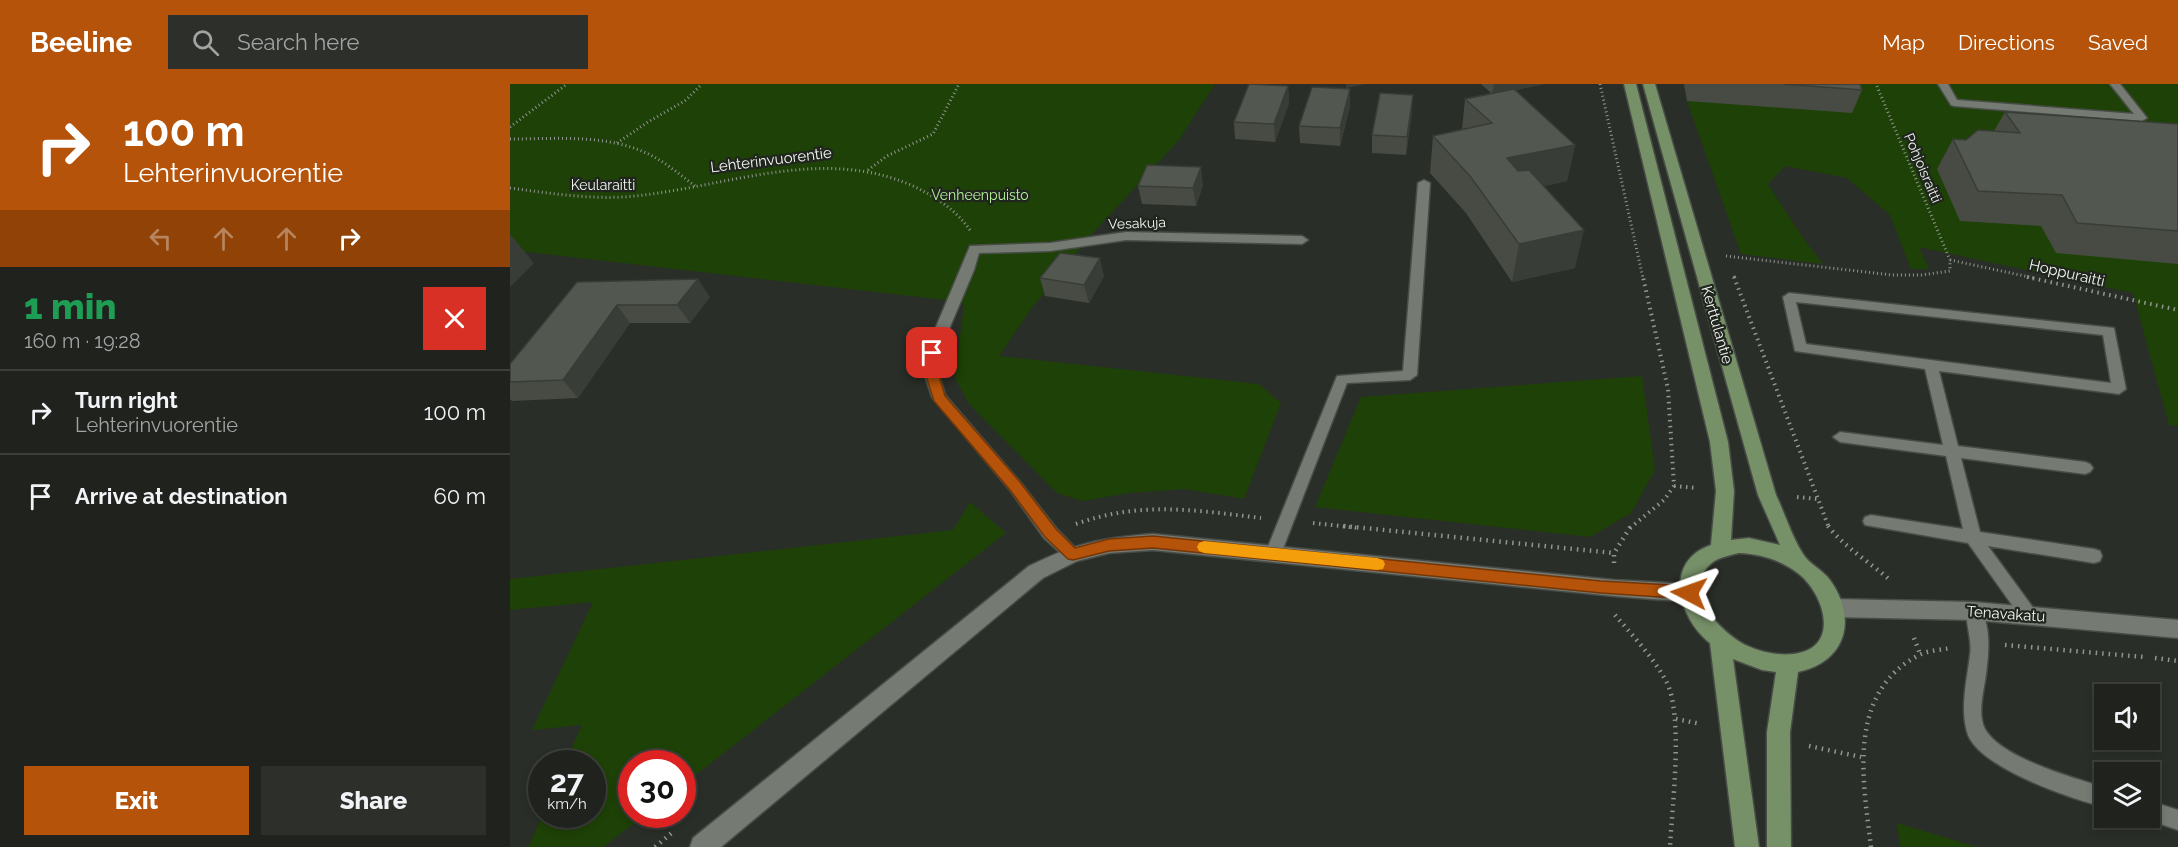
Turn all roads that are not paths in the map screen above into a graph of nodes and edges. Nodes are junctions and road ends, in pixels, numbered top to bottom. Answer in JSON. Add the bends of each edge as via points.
{"nodes":[{"id":1,"x":1630,"y":84,"type":"edge"},
{"id":2,"x":1648,"y":84,"type":"edge"},
{"id":3,"x":1943,"y":84,"type":"edge"},
{"id":4,"x":2115,"y":84,"type":"edge"},
{"id":5,"x":1424,"y":183,"type":"dead end"},
{"id":6,"x":1302,"y":240,"type":"dead end"},
{"id":7,"x":1931,"y":365,"type":"junction"},
{"id":8,"x":1840,"y":437,"type":"dead end"},
{"id":9,"x":1952,"y":451,"type":"junction"},
{"id":10,"x":2085,"y":468,"type":"dead end"},
{"id":11,"x":1871,"y":521,"type":"dead end"},
{"id":12,"x":1973,"y":537,"type":"junction"},
{"id":13,"x":1721,"y":547,"type":"junction"},
{"id":14,"x":1073,"y":554,"type":"junction"},
{"id":15,"x":1273,"y":554,"type":"junction"},
{"id":16,"x":2094,"y":556,"type":"dead end"},
{"id":17,"x":1797,"y":562,"type":"junction"},
{"id":18,"x":1689,"y":593,"type":"junction"},
{"id":19,"x":1834,"y":608,"type":"junction"},
{"id":20,"x":1974,"y":610,"type":"junction"},
{"id":21,"x":2028,"y":614,"type":"junction"},
{"id":22,"x":2178,"y":629,"type":"edge"},
{"id":23,"x":1720,"y":642,"type":"junction"},
{"id":24,"x":1789,"y":664,"type":"junction"},
{"id":25,"x":2094,"y":794,"type":"edge"},
{"id":26,"x":2160,"y":814,"type":"edge"},
{"id":27,"x":2178,"y":820,"type":"edge"},
{"id":28,"x":702,"y":847,"type":"edge"},
{"id":29,"x":1747,"y":847,"type":"edge"},
{"id":30,"x":1779,"y":847,"type":"edge"}],
"edges":[{"from":1,"to":13,"type":"street","name":"Kerttulantie","via":[[1719,442],[1725,491]]},
{"from":2,"to":17,"type":"street","name":"Kerttulantie","via":[[1767,495]]},
{"from":3,"to":4,"type":"lane","via":[[1954,103],[2142,118]]},
{"from":5,"to":15,"type":"lane","via":[[1410,375],[1341,379]]},
{"from":6,"to":14,"type":"lane","name":"Vesakuja","via":[[1126,236],[1050,247],[974,249],[932,353],[932,376],[939,397],[1050,533]]},
{"from":7,"to":7,"type":"lane","via":[[1800,348],[1789,297],[2109,331],[2120,389]]},
{"from":7,"to":9,"type":"lane"},
{"from":8,"to":9,"type":"lane"},
{"from":9,"to":10,"type":"lane"},
{"from":9,"to":12,"type":"lane"},
{"from":11,"to":12,"type":"lane"},
{"from":12,"to":16,"type":"lane"},
{"from":12,"to":21,"type":"lane"},
{"from":13,"to":17,"type":"street","via":[[1758,546]]},
{"from":13,"to":18,"type":"street","via":[[1696,564]]},
{"from":14,"to":15,"type":"street","via":[[1109,545],[1153,542]]},
{"from":14,"to":28,"type":"street","via":[[1036,572]]},
{"from":15,"to":18,"type":"street"},
{"from":17,"to":19,"type":"street","via":[[1820,583]]},
{"from":18,"to":23,"type":"street","via":[[1704,626]]},
{"from":19,"to":20,"type":"street","name":"Tenavakatu"},
{"from":19,"to":24,"type":"street","via":[[1836,623],[1826,649],[1813,658]]},
{"from":20,"to":21,"type":"street","name":"Tenavakatu"},
{"from":20,"to":25,"type":"lane","via":[[1982,643],[1972,708],[1976,733],[1996,754],[2052,781]]},
{"from":21,"to":22,"type":"street","name":"Tenavakatu"},
{"from":23,"to":24,"type":"street","via":[[1760,661]]},
{"from":23,"to":29,"type":"street"},
{"from":24,"to":30,"type":"street","via":[[1777,739]]},
{"from":26,"to":27,"type":"lane"}]}
